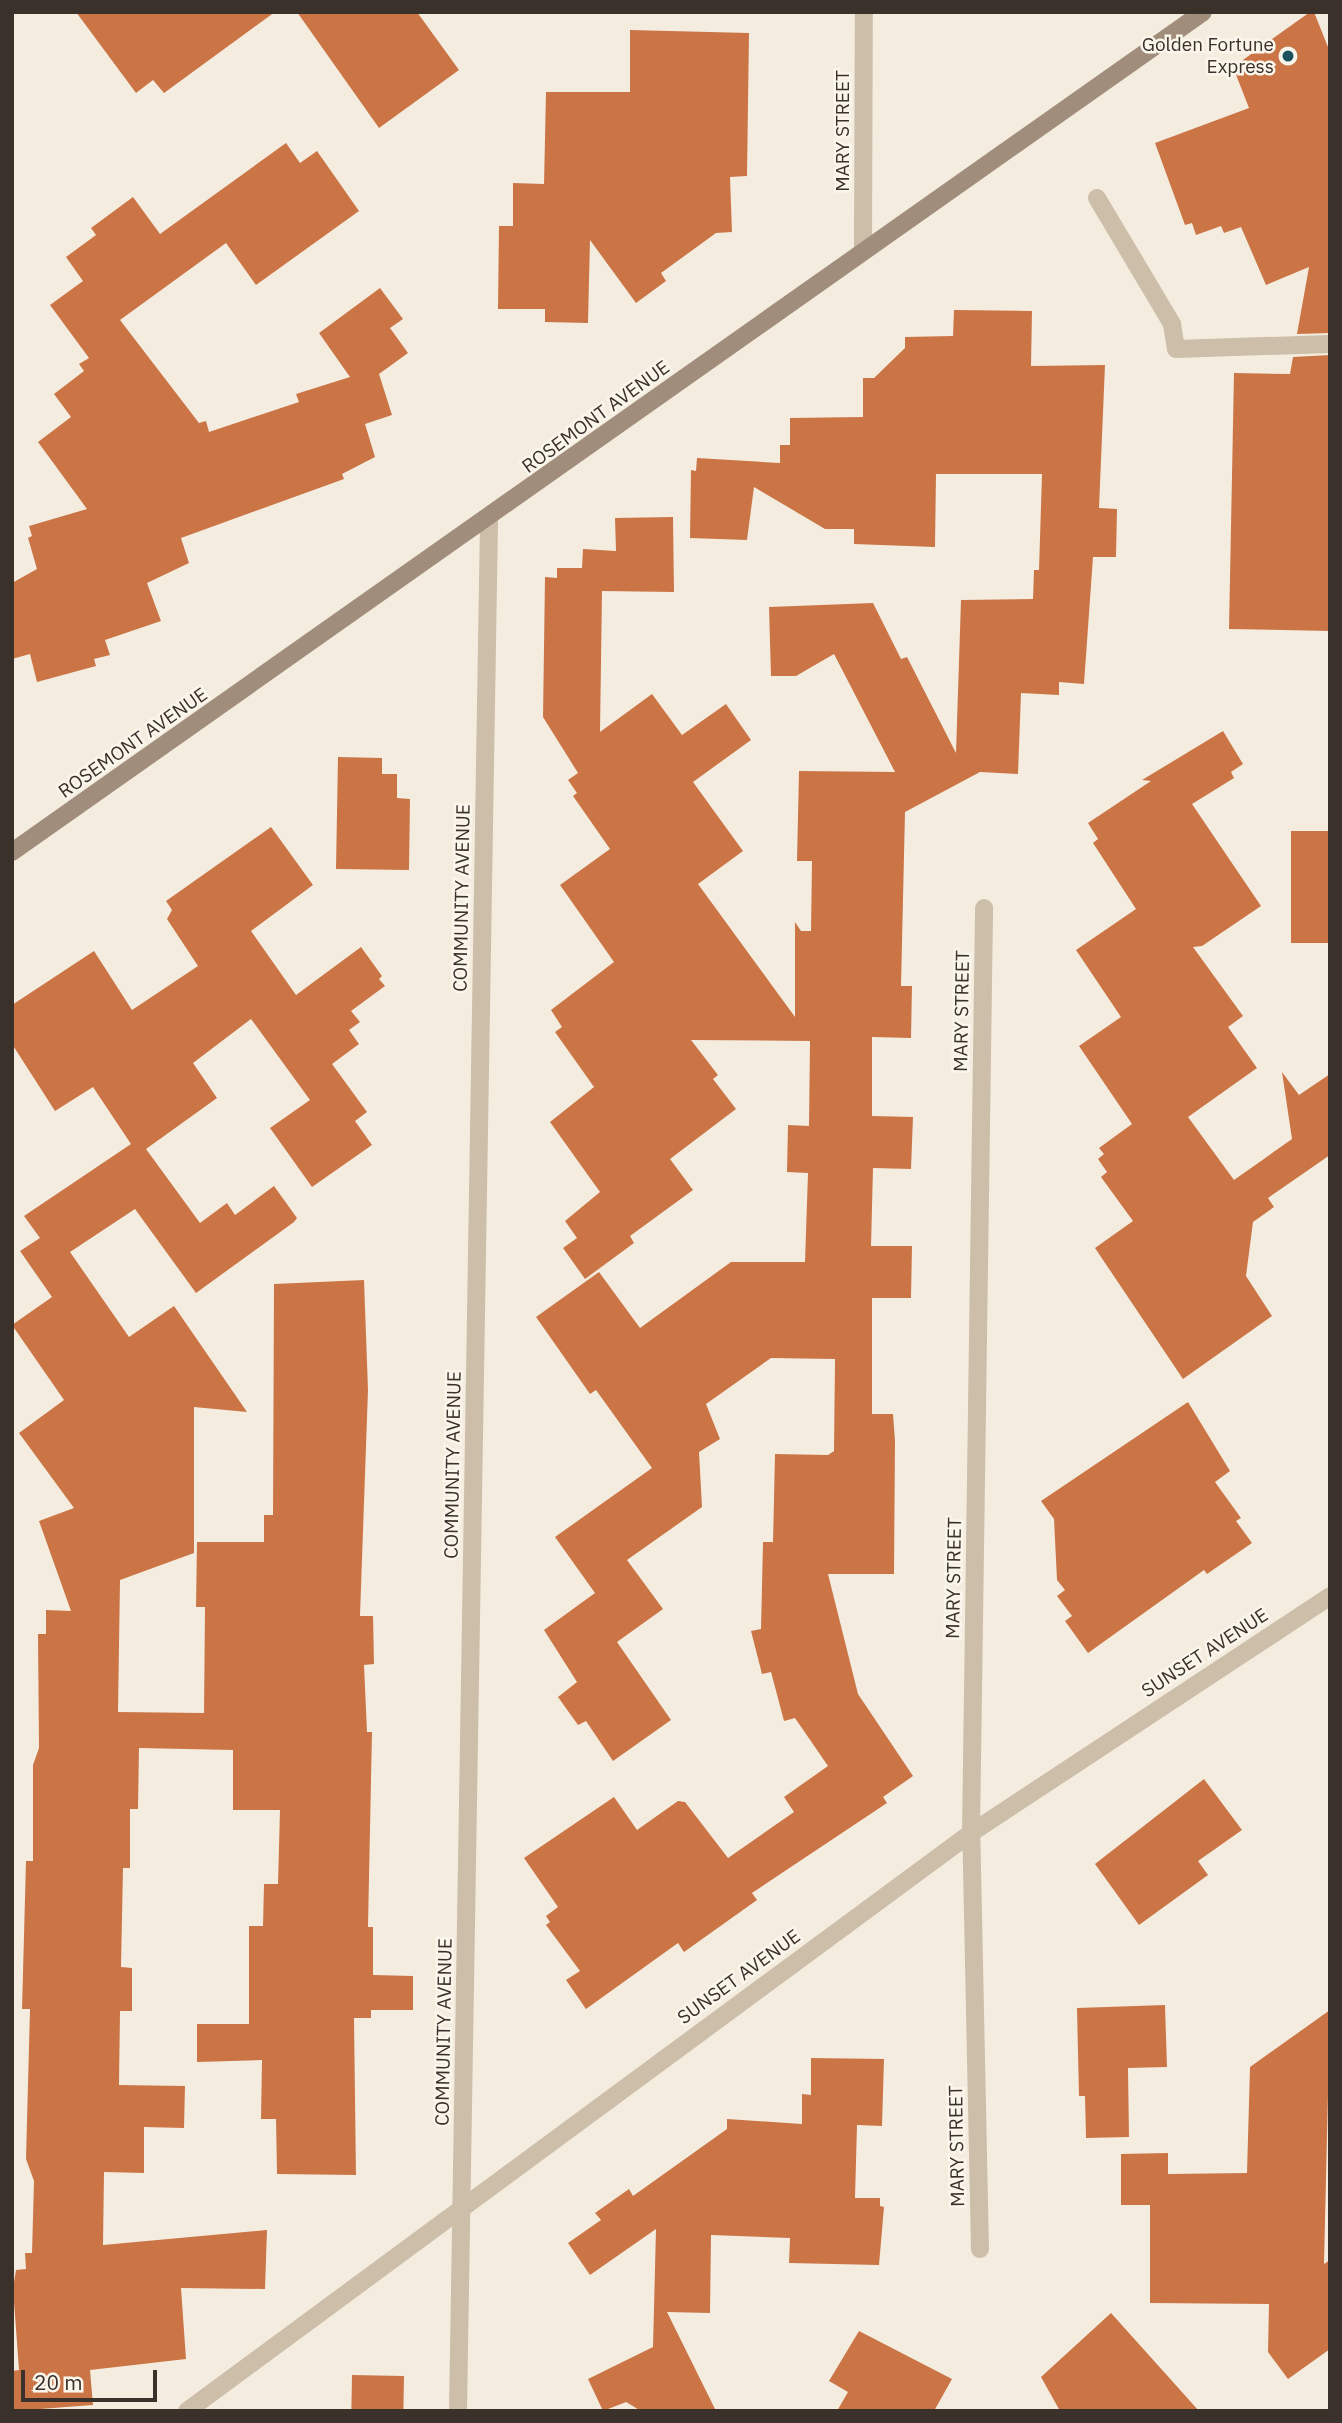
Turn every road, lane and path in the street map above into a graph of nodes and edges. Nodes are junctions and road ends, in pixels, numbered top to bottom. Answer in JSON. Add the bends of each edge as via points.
{"nodes":[{"id":1,"x":864,"y":12,"type":"edge"},
{"id":2,"x":1203,"y":12,"type":"edge"},
{"id":3,"x":1097,"y":198,"type":"dead end"},
{"id":4,"x":863,"y":249,"type":"junction"},
{"id":5,"x":1330,"y":344,"type":"edge"},
{"id":6,"x":489,"y":520,"type":"junction"},
{"id":7,"x":12,"y":852,"type":"edge"},
{"id":8,"x":984,"y":908,"type":"dead end"},
{"id":9,"x":1330,"y":1596,"type":"edge"},
{"id":10,"x":971,"y":1833,"type":"junction"},
{"id":11,"x":463,"y":2205,"type":"junction"},
{"id":12,"x":980,"y":2249,"type":"dead end"},
{"id":13,"x":187,"y":2411,"type":"edge"},
{"id":14,"x":458,"y":2411,"type":"edge"}],
"edges":[{"from":1,"to":4,"type":"street","name":"MARY STREET"},
{"from":2,"to":4,"type":"street","name":"ROSEMONT AVENUE"},
{"from":3,"to":5,"type":"street","via":[[1172,324],[1176,349]]},
{"from":4,"to":6,"type":"street","name":"ROSEMONT AVENUE"},
{"from":6,"to":7,"type":"street","name":"ROSEMONT AVENUE"},
{"from":6,"to":11,"type":"street","name":"COMMUNITY AVENUE"},
{"from":8,"to":10,"type":"street","name":"MARY STREET"},
{"from":9,"to":10,"type":"street","name":"SUNSET AVENUE"},
{"from":10,"to":11,"type":"street","name":"SUNSET AVENUE"},
{"from":10,"to":12,"type":"street","name":"MARY STREET"},
{"from":11,"to":13,"type":"street","name":"SUNSET AVENUE"},
{"from":11,"to":14,"type":"street","name":"COMMUNITY AVENUE"}]}
